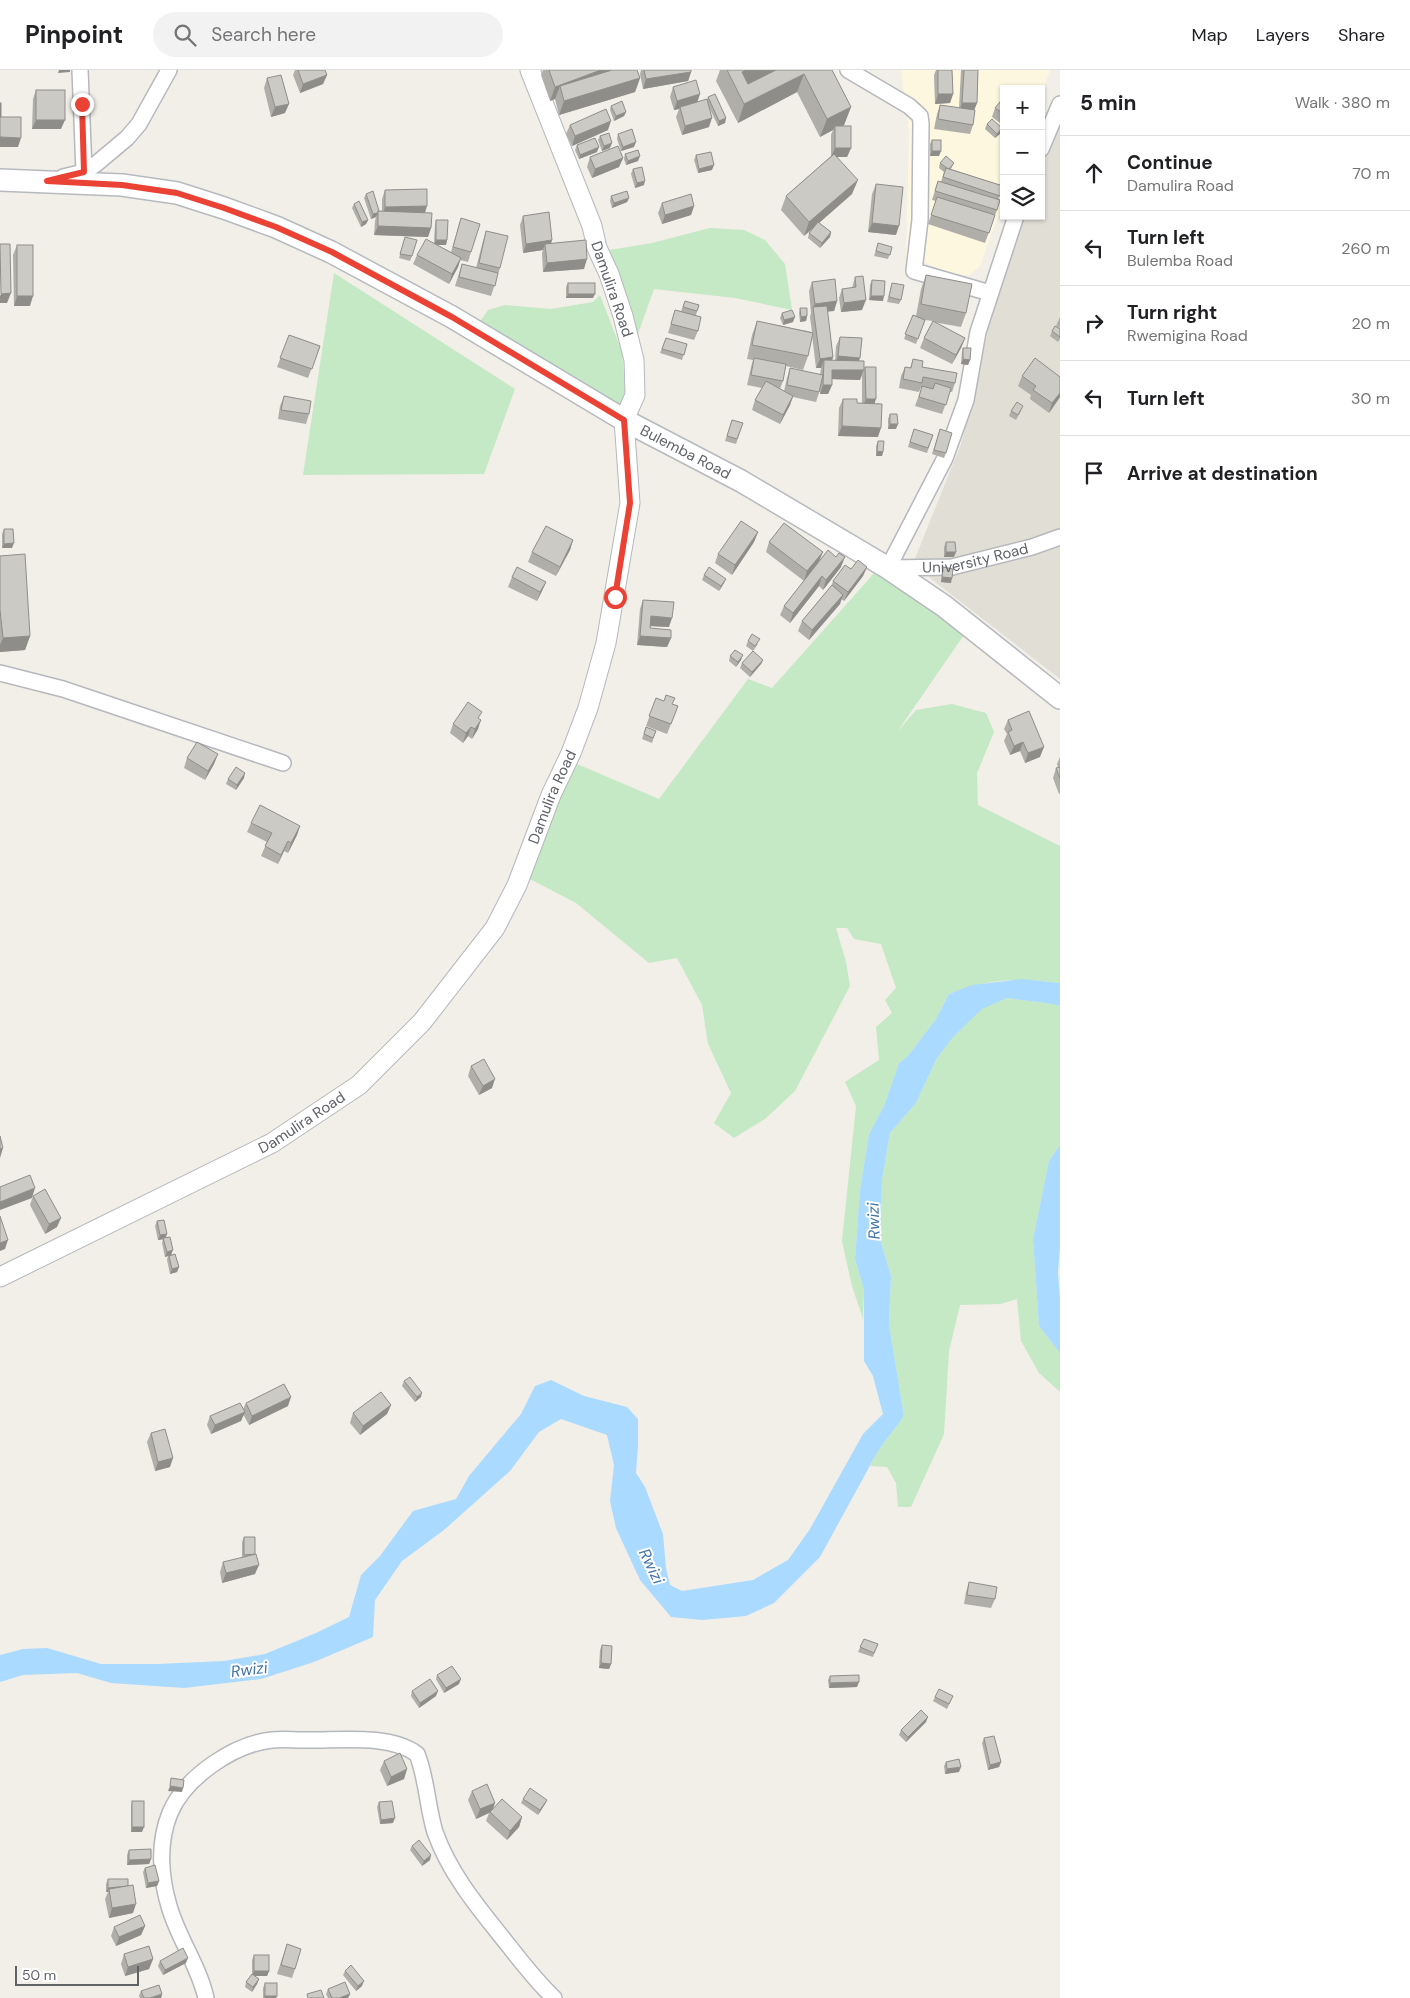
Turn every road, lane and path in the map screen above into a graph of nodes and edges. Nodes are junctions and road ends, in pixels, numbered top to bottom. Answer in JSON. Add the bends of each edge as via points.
{"nodes":[{"id":1,"x":80,"y":70,"type":"edge"},
{"id":2,"x":169,"y":70,"type":"edge"},
{"id":3,"x":530,"y":70,"type":"edge"},
{"id":4,"x":848,"y":70,"type":"edge"},
{"id":5,"x":1060,"y":104,"type":"edge"},
{"id":6,"x":1045,"y":139,"type":"edge"},
{"id":7,"x":84,"y":172,"type":"junction"},
{"id":8,"x":0,"y":180,"type":"edge"},
{"id":9,"x":47,"y":181,"type":"junction"},
{"id":10,"x":1015,"y":220,"type":"edge"},
{"id":11,"x":990,"y":293,"type":"junction"},
{"id":12,"x":624,"y":420,"type":"junction"},
{"id":13,"x":1060,"y":537,"type":"edge"},
{"id":14,"x":888,"y":568,"type":"junction"},
{"id":15,"x":0,"y":673,"type":"edge"},
{"id":16,"x":1060,"y":698,"type":"edge"},
{"id":17,"x":283,"y":763,"type":"dead end"},
{"id":18,"x":0,"y":1277,"type":"edge"},
{"id":19,"x":206,"y":1998,"type":"edge"},
{"id":20,"x":554,"y":1998,"type":"edge"}],
"edges":[{"from":1,"to":7,"type":"street"},
{"from":2,"to":7,"type":"street","via":[[139,124]]},
{"from":3,"to":12,"type":"street","name":"Damulira Road","via":[[592,226],[628,332],[636,395]]},
{"from":4,"to":11,"type":"street","via":[[909,106],[920,116],[921,202],[914,271]]},
{"from":5,"to":6,"type":"street"},
{"from":7,"to":9,"type":"street"},
{"from":8,"to":9,"type":"main road","name":"Bulemba Road"},
{"from":9,"to":12,"type":"main road","name":"Bulemba Road","via":[[122,185],[177,193],[276,227],[332,252],[452,317]]},
{"from":10,"to":11,"type":"street"},
{"from":11,"to":14,"type":"street","via":[[978,332],[966,400],[945,458]]},
{"from":12,"to":14,"type":"main road","name":"Bulemba Road","via":[[741,481]]},
{"from":12,"to":18,"type":"street","name":"Damulira Road","via":[[630,503],[606,642],[588,708],[571,753],[551,795],[517,885],[495,928],[422,1022],[359,1084],[272,1143]]},
{"from":13,"to":14,"type":"street","name":"University Road","via":[[952,567]]},
{"from":14,"to":16,"type":"main road","name":"Bulemba Road","via":[[944,606]]},
{"from":15,"to":17,"type":"street","via":[[63,689]]},
{"from":19,"to":20,"type":"street","via":[[169,1906],[161,1864],[165,1830],[171,1812],[198,1776],[233,1752],[272,1740],[380,1741],[400,1744],[417,1754],[444,1854],[494,1928]]}]}
